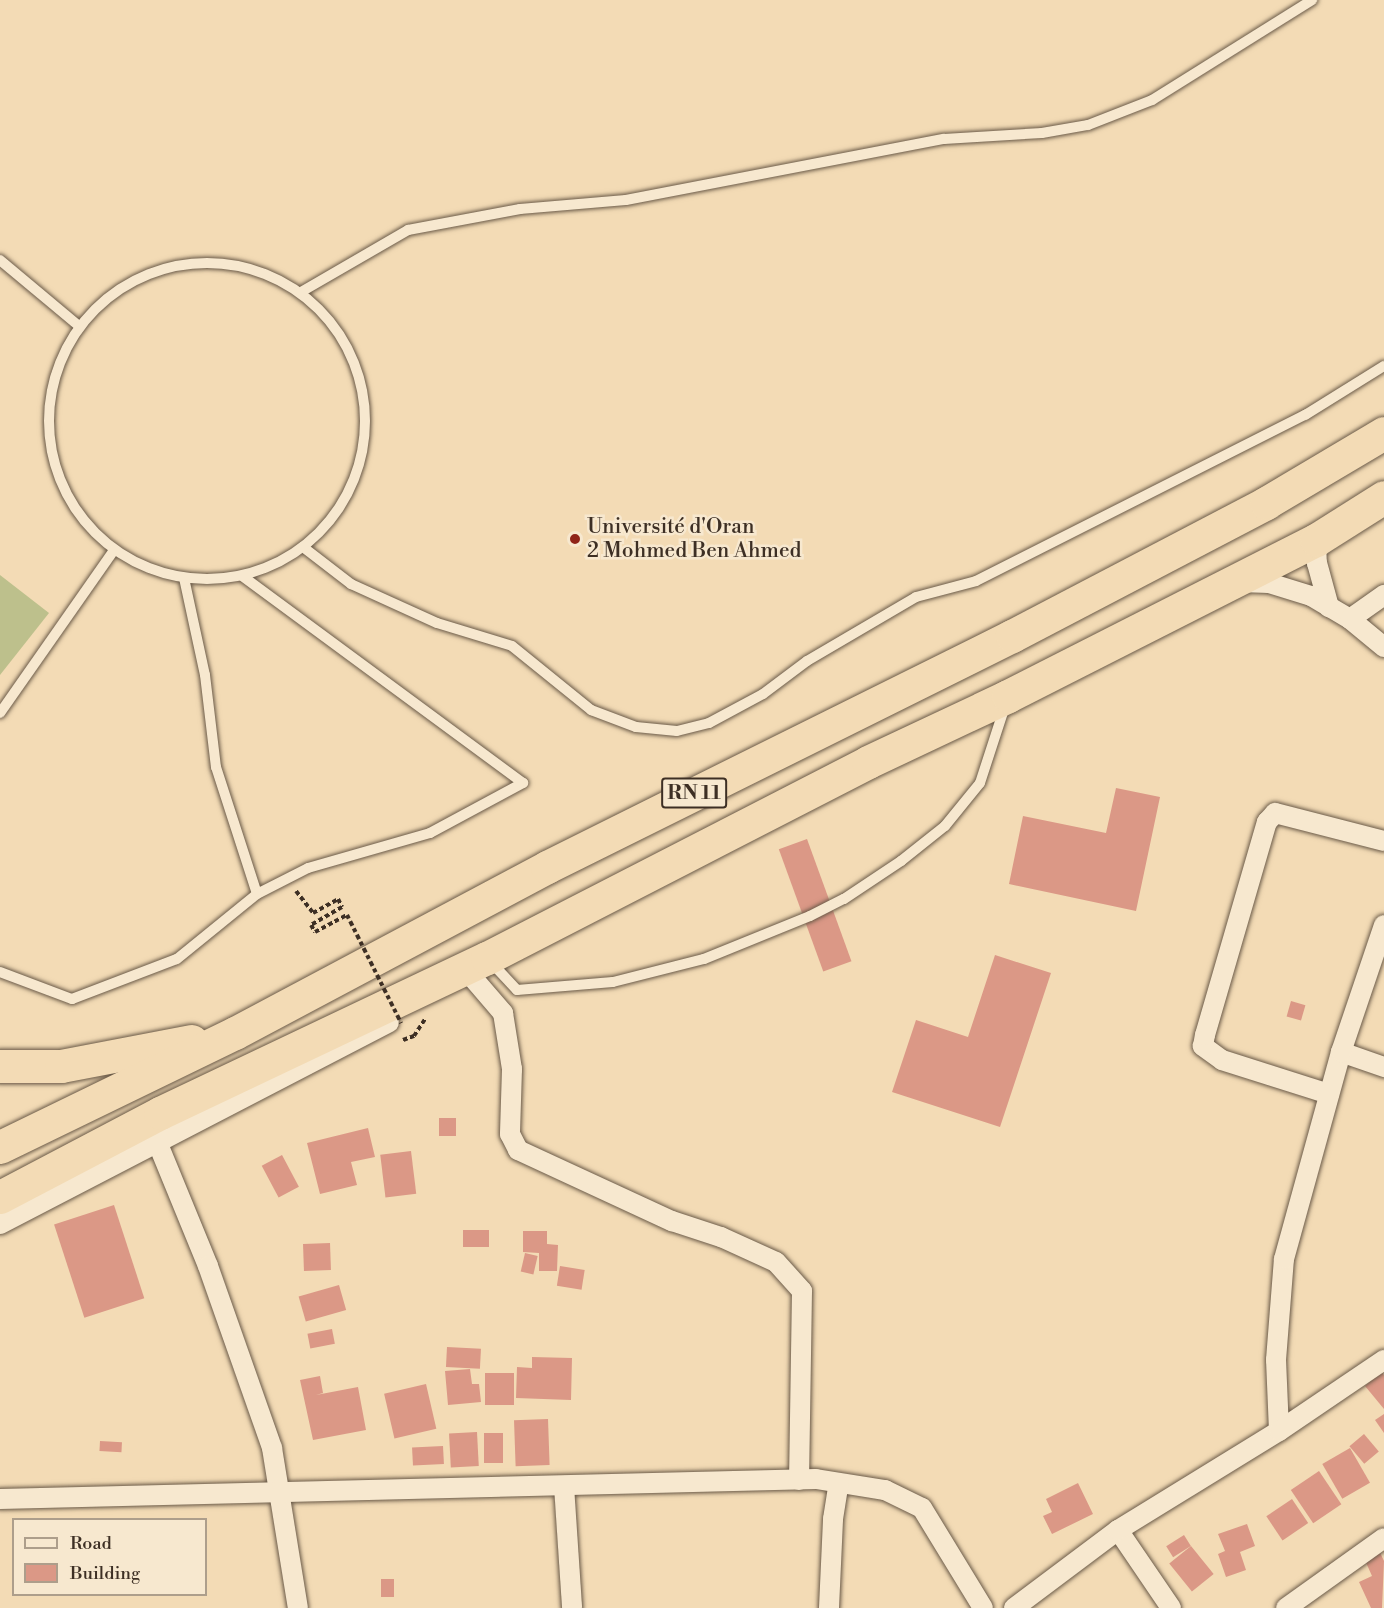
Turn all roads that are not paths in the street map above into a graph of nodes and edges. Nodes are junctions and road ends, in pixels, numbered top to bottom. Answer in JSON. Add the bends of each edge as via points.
{"nodes":[{"id":1,"x":1312,"y":0,"type":"edge"},
{"id":2,"x":0,"y":260,"type":"edge"},
{"id":3,"x":301,"y":292,"type":"junction"},
{"id":4,"x":79,"y":326,"type":"junction"},
{"id":5,"x":1384,"y":366,"type":"edge"},
{"id":6,"x":1384,"y":433,"type":"edge"},
{"id":7,"x":1384,"y":497,"type":"edge"},
{"id":8,"x":1316,"y":540,"type":"junction"},
{"id":9,"x":303,"y":547,"type":"junction"},
{"id":10,"x":114,"y":550,"type":"junction"},
{"id":11,"x":242,"y":576,"type":"junction"},
{"id":12,"x":184,"y":578,"type":"junction"},
{"id":13,"x":1226,"y":583,"type":"junction"},
{"id":14,"x":1384,"y":595,"type":"edge"},
{"id":15,"x":1329,"y":607,"type":"junction"},
{"id":16,"x":1350,"y":619,"type":"junction"},
{"id":17,"x":1384,"y":647,"type":"edge"},
{"id":18,"x":1008,"y":696,"type":"junction"},
{"id":19,"x":0,"y":713,"type":"edge"},
{"id":20,"x":1384,"y":841,"type":"edge"},
{"id":21,"x":257,"y":894,"type":"junction"},
{"id":22,"x":1384,"y":925,"type":"edge"},
{"id":23,"x":479,"y":967,"type":"junction"},
{"id":24,"x":0,"y":972,"type":"edge"},
{"id":25,"x":235,"y":1033,"type":"junction"},
{"id":26,"x":1341,"y":1052,"type":"junction"},
{"id":27,"x":0,"y":1066,"type":"edge"},
{"id":28,"x":1384,"y":1067,"type":"edge"},
{"id":29,"x":1329,"y":1094,"type":"junction"},
{"id":30,"x":158,"y":1144,"type":"junction"},
{"id":31,"x":0,"y":1147,"type":"edge"},
{"id":32,"x":0,"y":1197,"type":"edge"},
{"id":33,"x":0,"y":1224,"type":"edge"},
{"id":34,"x":1384,"y":1360,"type":"edge"},
{"id":35,"x":1279,"y":1431,"type":"junction"},
{"id":36,"x":799,"y":1480,"type":"junction"},
{"id":37,"x":839,"y":1483,"type":"junction"},
{"id":38,"x":564,"y":1486,"type":"junction"},
{"id":39,"x":280,"y":1491,"type":"junction"},
{"id":40,"x":0,"y":1499,"type":"edge"},
{"id":41,"x":1118,"y":1530,"type":"junction"},
{"id":42,"x":1384,"y":1538,"type":"edge"},
{"id":43,"x":298,"y":1608,"type":"edge"},
{"id":44,"x":572,"y":1608,"type":"edge"},
{"id":45,"x":829,"y":1608,"type":"edge"},
{"id":46,"x":983,"y":1608,"type":"edge"},
{"id":47,"x":1014,"y":1608,"type":"edge"},
{"id":48,"x":1171,"y":1608,"type":"edge"},
{"id":49,"x":1286,"y":1608,"type":"edge"}],
"edges":[{"from":1,"to":3,"type":"lane","via":[[1152,100],[1088,125],[1042,133],[944,139],[626,200],[520,209],[408,230]]},
{"from":2,"to":4,"type":"lane"},
{"from":3,"to":4,"type":"lane","via":[[256,270],[208,262],[159,269],[114,291]]},
{"from":3,"to":9,"type":"lane","via":[[336,327],[359,370],[367,419],[360,468],[338,512]]},
{"from":4,"to":10,"type":"lane","via":[[56,371],[48,420],[54,460],[78,515]]},
{"from":5,"to":9,"type":"lane","via":[[1305,415],[976,581],[916,597],[807,661],[763,694],[709,723],[677,731],[636,727],[591,710],[512,646],[437,623],[351,584]]},
{"from":6,"to":25,"type":"highway","number":"RN 11","via":[[1266,503],[1012,636],[547,867]]},
{"from":7,"to":8,"type":"highway","number":"RN 11"},
{"from":8,"to":13,"type":"highway","number":"RN 11"},
{"from":8,"to":15,"type":"street","via":[[1317,563]]},
{"from":9,"to":11,"type":"lane","via":[[274,565]]},
{"from":10,"to":12,"type":"lane","via":[[147,568]]},
{"from":10,"to":19,"type":"lane"},
{"from":11,"to":12,"type":"lane"},
{"from":11,"to":21,"type":"lane","via":[[523,783],[430,833],[308,868]]},
{"from":12,"to":21,"type":"lane","via":[[205,675],[216,767]]},
{"from":13,"to":15,"type":"street","via":[[1280,586]]},
{"from":13,"to":18,"type":"highway","number":"RN 11"},
{"from":14,"to":16,"type":"street"},
{"from":15,"to":16,"type":"street"},
{"from":16,"to":17,"type":"street"},
{"from":18,"to":23,"type":"highway","number":"RN 11","via":[[868,762]]},
{"from":18,"to":23,"type":"lane","via":[[980,783],[945,826],[901,861],[818,912],[704,959],[613,982],[517,990]]},
{"from":20,"to":29,"type":"street","via":[[1275,813],[1267,822],[1205,1035],[1203,1046],[1222,1060]]},
{"from":21,"to":24,"type":"lane","via":[[177,959],[72,999]]},
{"from":22,"to":26,"type":"street"},
{"from":23,"to":30,"type":"street"},
{"from":23,"to":32,"type":"highway","number":"RN 11","via":[[160,1113]]},
{"from":23,"to":36,"type":"street","via":[[503,1013],[512,1069],[510,1134],[518,1150],[672,1221],[721,1237],[776,1262],[802,1291]]},
{"from":25,"to":27,"type":"highway","via":[[61,1066]]},
{"from":25,"to":31,"type":"highway","number":"RN 11"},
{"from":26,"to":28,"type":"street"},
{"from":26,"to":29,"type":"street"},
{"from":29,"to":35,"type":"street","via":[[1284,1259],[1277,1349]]},
{"from":30,"to":33,"type":"street"},
{"from":30,"to":39,"type":"street","via":[[208,1266],[258,1408],[272,1448]]},
{"from":34,"to":35,"type":"street"},
{"from":35,"to":41,"type":"street"},
{"from":36,"to":37,"type":"street"},
{"from":36,"to":38,"type":"street"},
{"from":37,"to":45,"type":"street","via":[[833,1519]]},
{"from":37,"to":46,"type":"street","via":[[885,1490],[921,1508]]},
{"from":38,"to":39,"type":"street"},
{"from":38,"to":44,"type":"street"},
{"from":39,"to":40,"type":"street"},
{"from":39,"to":43,"type":"street"},
{"from":41,"to":47,"type":"street"},
{"from":41,"to":48,"type":"street"},
{"from":42,"to":49,"type":"street"}]}
